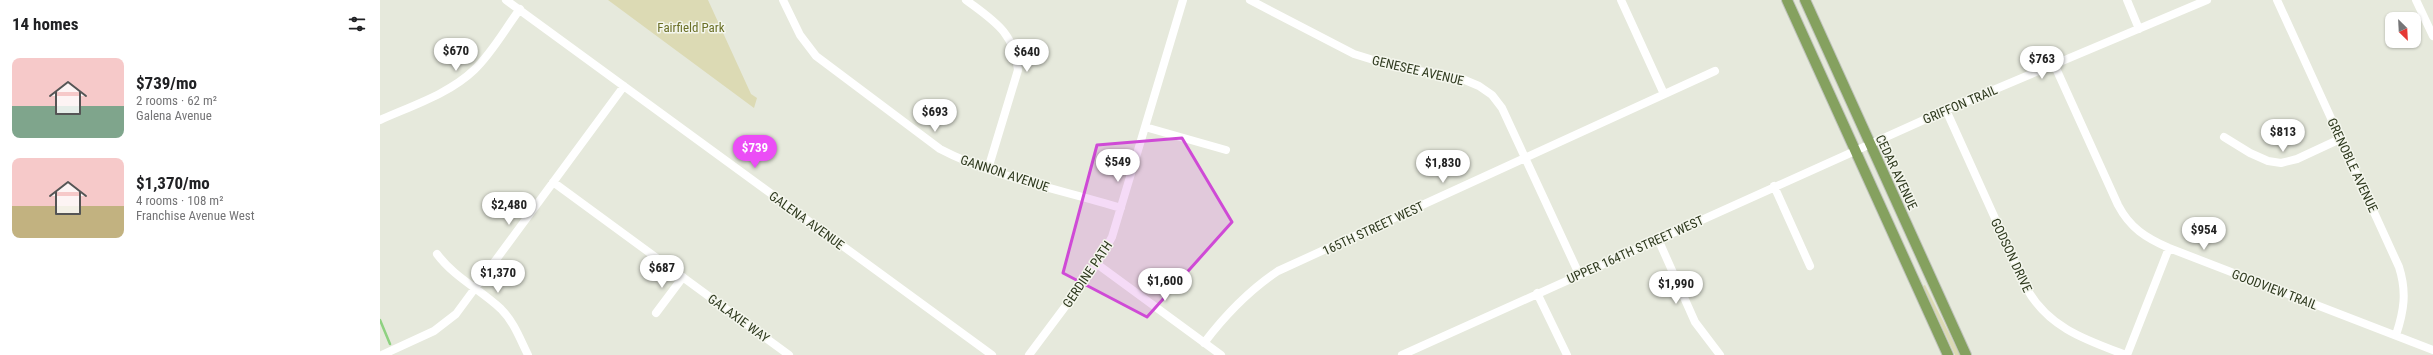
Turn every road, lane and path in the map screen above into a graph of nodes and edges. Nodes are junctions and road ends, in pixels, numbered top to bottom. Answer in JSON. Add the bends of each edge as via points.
{"nodes":[{"id":1,"x":506,"y":0,"type":"edge"},
{"id":2,"x":783,"y":0,"type":"edge"},
{"id":3,"x":966,"y":0,"type":"edge"},
{"id":4,"x":1183,"y":0,"type":"edge"},
{"id":5,"x":1250,"y":0,"type":"edge"},
{"id":6,"x":1622,"y":0,"type":"edge"},
{"id":7,"x":1787,"y":0,"type":"edge"},
{"id":8,"x":1805,"y":0,"type":"edge"},
{"id":9,"x":2127,"y":0,"type":"edge"},
{"id":10,"x":2207,"y":0,"type":"edge"},
{"id":11,"x":2277,"y":0,"type":"edge"},
{"id":12,"x":2416,"y":0,"type":"edge"},
{"id":13,"x":520,"y":9,"type":"junction"},
{"id":14,"x":2139,"y":29,"type":"junction"},
{"id":15,"x":2433,"y":36,"type":"edge"},
{"id":16,"x":2054,"y":64,"type":"junction"},
{"id":17,"x":1715,"y":71,"type":"dead end"},
{"id":18,"x":624,"y":86,"type":"junction"},
{"id":19,"x":1664,"y":94,"type":"junction"},
{"id":20,"x":1946,"y":110,"type":"junction"},
{"id":21,"x":380,"y":120,"type":"edge"},
{"id":22,"x":1145,"y":127,"type":"junction"},
{"id":23,"x":2224,"y":137,"type":"dead end"},
{"id":24,"x":2340,"y":139,"type":"junction"},
{"id":25,"x":1869,"y":144,"type":"junction"},
{"id":26,"x":1226,"y":150,"type":"dead end"},
{"id":27,"x":1855,"y":150,"type":"junction"},
{"id":28,"x":1526,"y":157,"type":"junction"},
{"id":29,"x":988,"y":169,"type":"junction"},
{"id":30,"x":553,"y":182,"type":"junction"},
{"id":31,"x":1774,"y":186,"type":"junction"},
{"id":32,"x":1121,"y":208,"type":"junction"},
{"id":33,"x":1658,"y":239,"type":"junction"},
{"id":34,"x":2169,"y":248,"type":"junction"},
{"id":35,"x":437,"y":254,"type":"dead end"},
{"id":36,"x":1097,"y":264,"type":"junction"},
{"id":37,"x":1810,"y":266,"type":"dead end"},
{"id":38,"x":1579,"y":274,"type":"junction"},
{"id":39,"x":683,"y":277,"type":"junction"},
{"id":40,"x":476,"y":288,"type":"junction"},
{"id":41,"x":1537,"y":293,"type":"junction"},
{"id":42,"x":656,"y":313,"type":"dead end"},
{"id":43,"x":2396,"y":335,"type":"junction"},
{"id":44,"x":1204,"y":343,"type":"junction"},
{"id":45,"x":2433,"y":350,"type":"edge"},
{"id":46,"x":382,"y":355,"type":"edge"},
{"id":47,"x":528,"y":355,"type":"edge"},
{"id":48,"x":789,"y":355,"type":"edge"},
{"id":49,"x":992,"y":355,"type":"edge"},
{"id":50,"x":1029,"y":355,"type":"edge"},
{"id":51,"x":1221,"y":355,"type":"edge"},
{"id":52,"x":1402,"y":355,"type":"edge"},
{"id":53,"x":1567,"y":355,"type":"edge"},
{"id":54,"x":1720,"y":355,"type":"edge"},
{"id":55,"x":1948,"y":355,"type":"edge"},
{"id":56,"x":1966,"y":355,"type":"edge"},
{"id":57,"x":2126,"y":355,"type":"edge"}],
"edges":[{"from":1,"to":13,"type":"street","name":"GALENA AVENUE"},
{"from":2,"to":29,"type":"street","name":"GANNON AVENUE","via":[[800,35],[824,64],[940,149],[960,160]]},
{"from":3,"to":29,"type":"street","via":[[1007,34],[1016,56],[1018,70]]},
{"from":4,"to":22,"type":"street","name":"GERDINE PATH"},
{"from":5,"to":28,"type":"street","name":"GENESEE AVENUE","via":[[1354,54],[1396,67],[1460,78],[1479,86],[1492,95],[1502,108]]},
{"from":6,"to":19,"type":"street"},
{"from":7,"to":27,"type":"main road"},
{"from":8,"to":25,"type":"main road","name":"CEDAR AVENUE"},
{"from":9,"to":14,"type":"street"},
{"from":10,"to":14,"type":"street","name":"GRIFFON TRAIL"},
{"from":11,"to":24,"type":"street","name":"GRENOBLE AVENUE"},
{"from":12,"to":15,"type":"street"},
{"from":13,"to":18,"type":"street","name":"GALENA AVENUE"},
{"from":13,"to":21,"type":"street","via":[[483,60],[466,77],[446,90]]},
{"from":14,"to":16,"type":"street","name":"GRIFFON TRAIL"},
{"from":16,"to":20,"type":"street","name":"GRIFFON TRAIL"},
{"from":16,"to":34,"type":"street","name":"GOODVIEW TRAIL","via":[[2124,216],[2137,231]]},
{"from":17,"to":19,"type":"street","name":"165TH STREET WEST"},
{"from":18,"to":30,"type":"street"},
{"from":18,"to":49,"type":"street","name":"GALENA AVENUE"},
{"from":19,"to":28,"type":"street","name":"165TH STREET WEST"},
{"from":20,"to":25,"type":"street","name":"GRIFFON TRAIL"},
{"from":20,"to":57,"type":"street","name":"GODSON DRIVE","via":[[2024,282],[2036,303],[2065,330],[2081,339]]},
{"from":22,"to":26,"type":"street"},
{"from":22,"to":32,"type":"street","name":"GERDINE PATH"},
{"from":23,"to":24,"type":"street","via":[[2250,153],[2280,163],[2297,159]]},
{"from":24,"to":43,"type":"street","name":"GRENOBLE AVENUE","via":[[2402,277],[2405,304]]},
{"from":25,"to":27,"type":"street","name":"UPPER 164TH STREET WEST"},
{"from":25,"to":56,"type":"main road","name":"CEDAR AVENUE"},
{"from":27,"to":31,"type":"street","name":"UPPER 164TH STREET WEST"},
{"from":27,"to":55,"type":"main road"},
{"from":28,"to":38,"type":"street","name":"GENESEE AVENUE"},
{"from":28,"to":44,"type":"street","name":"165TH STREET WEST","via":[[1278,271],[1238,302]]},
{"from":29,"to":32,"type":"street","name":"GANNON AVENUE"},
{"from":30,"to":39,"type":"street","name":"GALAXIE WAY"},
{"from":30,"to":40,"type":"street"},
{"from":31,"to":33,"type":"street","name":"UPPER 164TH STREET WEST"},
{"from":31,"to":37,"type":"street"},
{"from":32,"to":36,"type":"street","name":"GERDINE PATH","via":[[1112,237]]},
{"from":33,"to":38,"type":"street","name":"UPPER 164TH STREET WEST"},
{"from":33,"to":54,"type":"street","via":[[1695,322]]},
{"from":34,"to":43,"type":"street","name":"GOODVIEW TRAIL"},
{"from":34,"to":57,"type":"street"},
{"from":35,"to":40,"type":"street","via":[[446,267]]},
{"from":36,"to":44,"type":"street"},
{"from":36,"to":50,"type":"street","name":"GERDINE PATH"},
{"from":38,"to":41,"type":"street","name":"UPPER 164TH STREET WEST"},
{"from":39,"to":42,"type":"street"},
{"from":39,"to":48,"type":"street","name":"GALAXIE WAY"},
{"from":40,"to":46,"type":"street","via":[[456,314],[434,331]]},
{"from":40,"to":47,"type":"street","via":[[502,310],[514,326]]},
{"from":41,"to":52,"type":"street","name":"UPPER 164TH STREET WEST"},
{"from":41,"to":53,"type":"street"},
{"from":43,"to":45,"type":"street","name":"GOODVIEW TRAIL"},
{"from":44,"to":51,"type":"street"}]}
